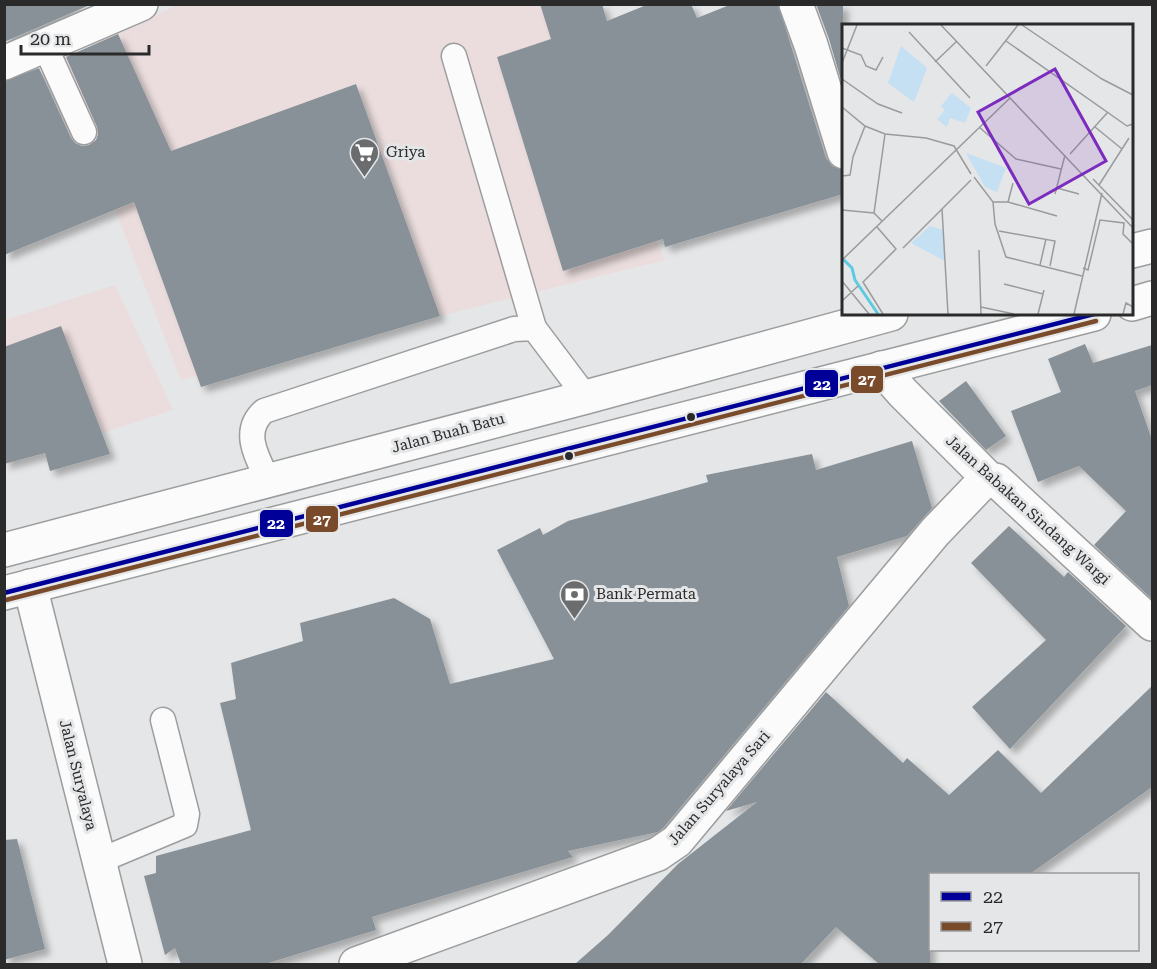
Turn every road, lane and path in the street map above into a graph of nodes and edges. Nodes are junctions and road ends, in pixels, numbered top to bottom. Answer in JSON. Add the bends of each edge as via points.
{"nodes":[{"id":1,"x":141,"y":4,"type":"edge"},
{"id":2,"x":796,"y":4,"type":"edge"},
{"id":3,"x":44,"y":44,"type":"junction"},
{"id":4,"x":454,"y":56,"type":"dead end"},
{"id":5,"x":4,"y":63,"type":"edge"},
{"id":6,"x":84,"y":132,"type":"dead end"},
{"id":7,"x":842,"y":149,"type":"edge"},
{"id":8,"x":1152,"y":246,"type":"edge"},
{"id":9,"x":1133,"y":251,"type":"edge"},
{"id":10,"x":1152,"y":298,"type":"edge"},
{"id":11,"x":1133,"y":303,"type":"edge"},
{"id":12,"x":886,"y":315,"type":"edge"},
{"id":13,"x":1090,"y":315,"type":"edge"},
{"id":14,"x":534,"y":328,"type":"junction"},
{"id":15,"x":881,"y":368,"type":"junction"},
{"id":16,"x":586,"y":397,"type":"junction"},
{"id":17,"x":990,"y":479,"type":"junction"},
{"id":18,"x":268,"y":480,"type":"junction"},
{"id":19,"x":4,"y":550,"type":"edge"},
{"id":20,"x":17,"y":589,"type":"edge"},
{"id":21,"x":1152,"y":622,"type":"edge"},
{"id":22,"x":163,"y":720,"type":"dead end"},
{"id":23,"x":99,"y":861,"type":"junction"},
{"id":24,"x":125,"y":964,"type":"edge"},
{"id":25,"x":356,"y":964,"type":"edge"}],
"edges":[{"from":1,"to":3,"type":"main road"},
{"from":2,"to":7,"type":"main road"},
{"from":3,"to":5,"type":"main road"},
{"from":3,"to":6,"type":"lane"},
{"from":4,"to":14,"type":"lane"},
{"from":8,"to":9,"type":"main road"},
{"from":10,"to":11,"type":"main road"},
{"from":12,"to":16,"type":"main road","name":"Jalan Buah Batu"},
{"from":13,"to":15,"type":"main road"},
{"from":14,"to":16,"type":"lane"},
{"from":14,"to":18,"type":"lane","via":[[514,329],[264,411],[253,427],[254,453]]},
{"from":15,"to":17,"type":"main road","name":"Jalan Babakan Sindang Wargi"},
{"from":15,"to":20,"type":"main road"},
{"from":16,"to":18,"type":"main road","name":"Jalan Buah Batu"},
{"from":17,"to":21,"type":"main road","name":"Jalan Babakan Sindang Wargi","via":[[996,480]]},
{"from":17,"to":25,"type":"main road","name":"Jalan Suryalaya Sari","via":[[935,532],[677,841],[658,854]]},
{"from":18,"to":19,"type":"main road","name":"Jalan Buah Batu"},
{"from":20,"to":23,"type":"main road","name":"Jalan Suryalaya"},
{"from":22,"to":23,"type":"lane","via":[[187,814],[185,825]]},
{"from":23,"to":24,"type":"main road","name":"Jalan Suryalaya"}]}
